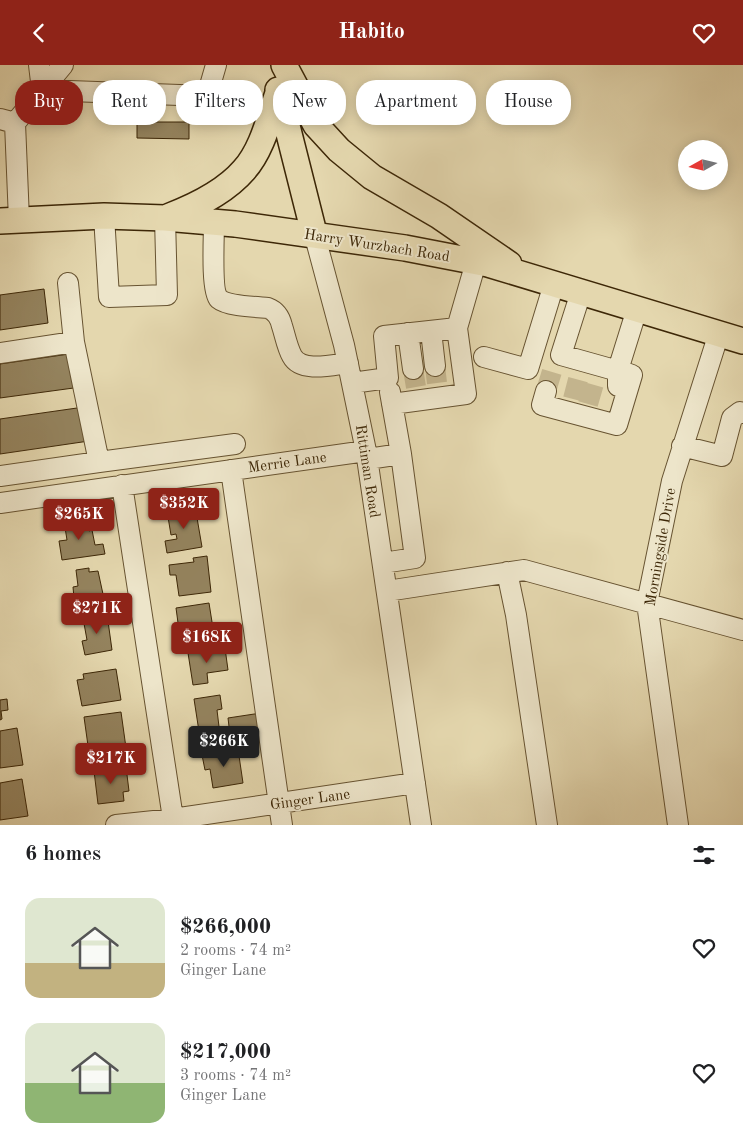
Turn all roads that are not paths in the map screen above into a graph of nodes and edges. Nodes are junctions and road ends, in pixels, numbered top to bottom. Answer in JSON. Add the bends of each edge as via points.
{"nodes":[{"id":1,"x":39,"y":65,"type":"edge"},
{"id":2,"x":64,"y":65,"type":"edge"},
{"id":3,"x":216,"y":65,"type":"edge"},
{"id":4,"x":273,"y":65,"type":"edge"},
{"id":5,"x":284,"y":65,"type":"edge"},
{"id":6,"x":41,"y":80,"type":"edge"},
{"id":7,"x":51,"y":80,"type":"edge"},
{"id":8,"x":276,"y":80,"type":"edge"},
{"id":9,"x":83,"y":91,"type":"edge"},
{"id":10,"x":273,"y":107,"type":"edge"},
{"id":11,"x":8,"y":121,"type":"edge"},
{"id":12,"x":286,"y":125,"type":"edge"},
{"id":13,"x":104,"y":216,"type":"junction"},
{"id":14,"x":166,"y":218,"type":"junction"},
{"id":15,"x":10,"y":220,"type":"edge"},
{"id":16,"x":214,"y":222,"type":"junction"},
{"id":17,"x":314,"y":233,"type":"junction"},
{"id":18,"x":476,"y":262,"type":"junction"},
{"id":19,"x":542,"y":281,"type":"junction"},
{"id":20,"x":68,"y":283,"type":"dead end"},
{"id":21,"x":582,"y":292,"type":"junction"},
{"id":22,"x":637,"y":309,"type":"junction"},
{"id":23,"x":457,"y":328,"type":"junction"},
{"id":24,"x":430,"y":331,"type":"junction"},
{"id":25,"x":408,"y":333,"type":"junction"},
{"id":26,"x":719,"y":333,"type":"junction"},
{"id":27,"x":743,"y":341,"type":"edge"},
{"id":28,"x":74,"y":342,"type":"junction"},
{"id":29,"x":0,"y":353,"type":"edge"},
{"id":30,"x":484,"y":357,"type":"dead end"},
{"id":31,"x":348,"y":363,"type":"junction"},
{"id":32,"x":589,"y":370,"type":"junction"},
{"id":33,"x":388,"y":378,"type":"junction"},
{"id":34,"x":437,"y":382,"type":"junction"},
{"id":35,"x":352,"y":383,"type":"junction"},
{"id":36,"x":415,"y":386,"type":"junction"},
{"id":37,"x":392,"y":404,"type":"junction"},
{"id":38,"x":581,"y":408,"type":"dead end"},
{"id":39,"x":743,"y":413,"type":"edge"},
{"id":40,"x":235,"y":444,"type":"dead end"},
{"id":41,"x":682,"y":446,"type":"junction"},
{"id":42,"x":367,"y":455,"type":"junction"},
{"id":43,"x":401,"y":455,"type":"junction"},
{"id":44,"x":99,"y":462,"type":"junction"},
{"id":45,"x":231,"y":470,"type":"junction"},
{"id":46,"x":0,"y":476,"type":"edge"},
{"id":47,"x":122,"y":485,"type":"junction"},
{"id":48,"x":0,"y":503,"type":"edge"},
{"id":49,"x":383,"y":563,"type":"junction"},
{"id":50,"x":507,"y":572,"type":"junction"},
{"id":51,"x":387,"y":591,"type":"junction"},
{"id":52,"x":647,"y":603,"type":"junction"},
{"id":53,"x":743,"y":630,"type":"edge"},
{"id":54,"x":415,"y":783,"type":"junction"},
{"id":55,"x":279,"y":803,"type":"junction"},
{"id":56,"x":173,"y":822,"type":"edge"},
{"id":57,"x":116,"y":825,"type":"edge"},
{"id":58,"x":282,"y":825,"type":"edge"},
{"id":59,"x":421,"y":825,"type":"edge"},
{"id":60,"x":547,"y":825,"type":"edge"},
{"id":61,"x":678,"y":825,"type":"edge"}],
"edges":[{"from":1,"to":6,"type":"street"},
{"from":2,"to":7,"type":"street"},
{"from":3,"to":9,"type":"street","via":[[207,96]]},
{"from":4,"to":8,"type":"main road","name":"Rittiman Road"},
{"from":5,"to":19,"type":"main road","via":[[316,125],[372,177]]},
{"from":10,"to":14,"type":"main road","via":[[255,153],[244,170],[200,204]]},
{"from":11,"to":15,"type":"street"},
{"from":12,"to":17,"type":"main road","name":"Rittiman Road"},
{"from":13,"to":14,"type":"main road","name":"Harry Wurzbach Road"},
{"from":13,"to":14,"type":"street","via":[[109,297],[167,295]]},
{"from":13,"to":15,"type":"main road","name":"Harry Wurzbach Road"},
{"from":14,"to":16,"type":"main road","name":"Harry Wurzbach Road"},
{"from":16,"to":17,"type":"main road","name":"Harry Wurzbach Road"},
{"from":16,"to":31,"type":"street","via":[[214,277],[220,300],[274,310],[280,318],[292,357],[298,363],[323,366]]},
{"from":17,"to":18,"type":"main road","name":"Harry Wurzbach Road"},
{"from":17,"to":31,"type":"street","name":"Rittiman Road"},
{"from":18,"to":19,"type":"main road","name":"Harry Wurzbach Road"},
{"from":18,"to":23,"type":"street"},
{"from":19,"to":21,"type":"main road","name":"Harry Wurzbach Road"},
{"from":19,"to":30,"type":"street","via":[[528,369]]},
{"from":20,"to":28,"type":"street"},
{"from":21,"to":22,"type":"main road","name":"Harry Wurzbach Road"},
{"from":21,"to":32,"type":"street"},
{"from":22,"to":26,"type":"main road","name":"Harry Wurzbach Road"},
{"from":22,"to":32,"type":"street"},
{"from":23,"to":24,"type":"street"},
{"from":23,"to":34,"type":"street","via":[[466,394]]},
{"from":24,"to":25,"type":"street"},
{"from":24,"to":34,"type":"street"},
{"from":25,"to":33,"type":"street","via":[[384,336]]},
{"from":25,"to":36,"type":"street"},
{"from":26,"to":27,"type":"main road","name":"Harry Wurzbach Road"},
{"from":26,"to":41,"type":"street","name":"Morningside Drive"},
{"from":28,"to":29,"type":"street"},
{"from":28,"to":44,"type":"street"},
{"from":31,"to":35,"type":"street","name":"Rittiman Road"},
{"from":32,"to":38,"type":"street","via":[[632,375],[617,425]]},
{"from":33,"to":35,"type":"street"},
{"from":33,"to":37,"type":"street"},
{"from":34,"to":36,"type":"street"},
{"from":35,"to":42,"type":"street","name":"Rittiman Road"},
{"from":36,"to":37,"type":"street"},
{"from":37,"to":43,"type":"street"},
{"from":39,"to":41,"type":"street","via":[[732,418],[722,456]]},
{"from":40,"to":44,"type":"street"},
{"from":41,"to":52,"type":"street","name":"Morningside Drive"},
{"from":42,"to":43,"type":"street","name":"Merrie Lane"},
{"from":42,"to":45,"type":"street","name":"Merrie Lane"},
{"from":42,"to":49,"type":"street","name":"Rittiman Road"},
{"from":43,"to":49,"type":"street","via":[[416,558]]},
{"from":44,"to":46,"type":"street"},
{"from":45,"to":47,"type":"street","name":"Merrie Lane"},
{"from":45,"to":55,"type":"street"},
{"from":47,"to":48,"type":"street","name":"Merrie Lane"},
{"from":47,"to":56,"type":"street"},
{"from":49,"to":51,"type":"street","name":"Rittiman Road"},
{"from":50,"to":51,"type":"street"},
{"from":50,"to":52,"type":"street","via":[[524,570]]},
{"from":50,"to":60,"type":"street"},
{"from":51,"to":54,"type":"street","name":"Rittiman Road"},
{"from":52,"to":53,"type":"street"},
{"from":52,"to":61,"type":"street","name":"Morningside Drive"},
{"from":54,"to":55,"type":"street","name":"Ginger Lane"},
{"from":54,"to":59,"type":"street","name":"Rittiman Road"},
{"from":55,"to":56,"type":"street","name":"Ginger Lane"},
{"from":55,"to":58,"type":"street"},
{"from":56,"to":57,"type":"street","name":"Ginger Lane"}]}
